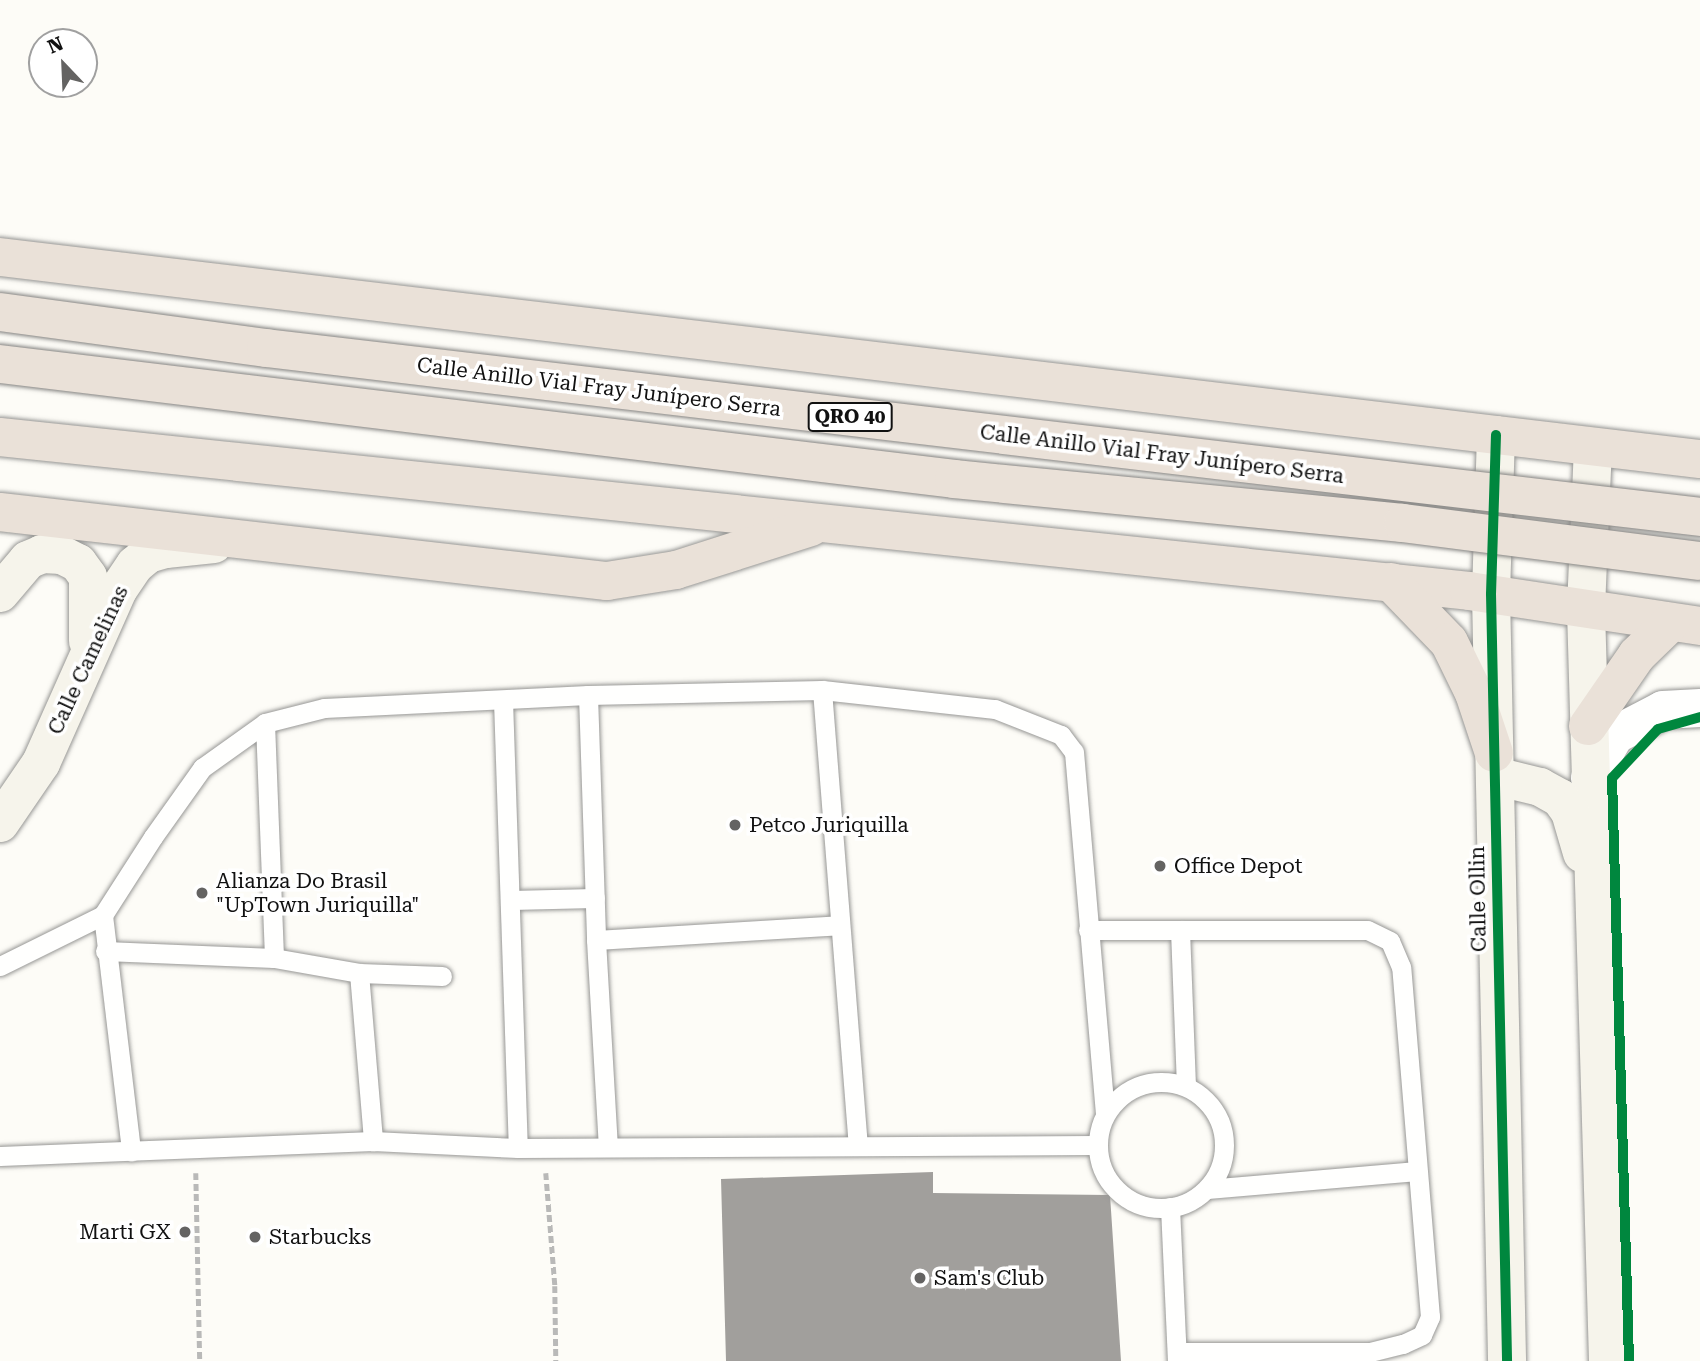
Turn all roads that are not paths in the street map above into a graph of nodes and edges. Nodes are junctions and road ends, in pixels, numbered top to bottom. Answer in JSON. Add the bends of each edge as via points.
{"nodes":[{"id":1,"x":0,"y":257,"type":"edge"},
{"id":2,"x":0,"y":312,"type":"edge"},
{"id":3,"x":0,"y":364,"type":"edge"},
{"id":4,"x":1496,"y":435,"type":"junction"},
{"id":5,"x":0,"y":437,"type":"edge"},
{"id":6,"x":1593,"y":447,"type":"junction"},
{"id":7,"x":1700,"y":459,"type":"edge"},
{"id":8,"x":0,"y":512,"type":"edge"},
{"id":9,"x":1700,"y":517,"type":"edge"},
{"id":10,"x":826,"y":522,"type":"junction"},
{"id":11,"x":251,"y":541,"type":"junction"},
{"id":12,"x":1700,"y":561,"type":"edge"},
{"id":13,"x":1391,"y":582,"type":"junction"},
{"id":14,"x":0,"y":593,"type":"edge"},
{"id":15,"x":1491,"y":594,"type":"junction"},
{"id":16,"x":1586,"y":610,"type":"junction"},
{"id":17,"x":1686,"y":624,"type":"edge"},
{"id":18,"x":86,"y":664,"type":"junction"},
{"id":19,"x":822,"y":690,"type":"junction"},
{"id":20,"x":588,"y":695,"type":"junction"},
{"id":21,"x":503,"y":700,"type":"junction"},
{"id":22,"x":1700,"y":708,"type":"edge"},
{"id":23,"x":265,"y":723,"type":"junction"},
{"id":24,"x":1588,"y":726,"type":"junction"},
{"id":25,"x":1494,"y":765,"type":"junction"},
{"id":26,"x":1590,"y":778,"type":"junction"},
{"id":27,"x":0,"y":823,"type":"edge"},
{"id":28,"x":595,"y":898,"type":"junction"},
{"id":29,"x":510,"y":900,"type":"junction"},
{"id":30,"x":103,"y":915,"type":"junction"},
{"id":31,"x":839,"y":925,"type":"junction"},
{"id":32,"x":1088,"y":930,"type":"junction"},
{"id":33,"x":1180,"y":930,"type":"junction"},
{"id":34,"x":1595,"y":931,"type":"junction"},
{"id":35,"x":596,"y":940,"type":"junction"},
{"id":36,"x":105,"y":951,"type":"junction"},
{"id":37,"x":274,"y":958,"type":"junction"},
{"id":38,"x":0,"y":966,"type":"edge"},
{"id":39,"x":359,"y":973,"type":"junction"},
{"id":40,"x":442,"y":976,"type":"dead end"},
{"id":41,"x":1186,"y":1086,"type":"junction"},
{"id":42,"x":1105,"y":1112,"type":"junction"},
{"id":43,"x":373,"y":1141,"type":"junction"},
{"id":44,"x":858,"y":1145,"type":"junction"},
{"id":45,"x":1096,"y":1145,"type":"junction"},
{"id":46,"x":608,"y":1147,"type":"junction"},
{"id":47,"x":519,"y":1148,"type":"junction"},
{"id":48,"x":131,"y":1151,"type":"junction"},
{"id":49,"x":0,"y":1156,"type":"edge"},
{"id":50,"x":1416,"y":1171,"type":"junction"},
{"id":51,"x":1208,"y":1189,"type":"junction"},
{"id":52,"x":1170,"y":1207,"type":"junction"},
{"id":53,"x":1177,"y":1356,"type":"edge"},
{"id":54,"x":1507,"y":1361,"type":"edge"},
{"id":55,"x":1608,"y":1361,"type":"edge"}],
"edges":[{"from":1,"to":4,"type":"highway"},
{"from":2,"to":9,"type":"highway","name":"Calle Anillo Vial Fray Junípero Serra","number":"QRO 40","bridge":true,"via":[[266,348]]},
{"from":3,"to":12,"type":"highway","name":"Calle Anillo Vial Fray Junípero Serra","number":"QRO 40","bridge":true,"via":[[940,477],[1403,523]]},
{"from":4,"to":6,"type":"highway"},
{"from":4,"to":15,"type":"street","name":"Calle Ollin"},
{"from":5,"to":10,"type":"highway"},
{"from":6,"to":7,"type":"highway"},
{"from":6,"to":16,"type":"street"},
{"from":8,"to":11,"type":"highway"},
{"from":10,"to":11,"type":"highway","via":[[677,570],[607,581]]},
{"from":10,"to":13,"type":"highway"},
{"from":11,"to":18,"type":"street","name":"Calle Camelinas","via":[[148,554],[118,590]]},
{"from":13,"to":15,"type":"highway"},
{"from":13,"to":25,"type":"highway","via":[[1449,642],[1474,693]]},
{"from":14,"to":18,"type":"street","via":[[28,561],[42,554],[62,555],[78,563],[88,577]]},
{"from":15,"to":16,"type":"highway"},
{"from":15,"to":25,"type":"street","name":"Calle Ollin"},
{"from":16,"to":17,"type":"highway"},
{"from":16,"to":24,"type":"street"},
{"from":17,"to":24,"type":"highway","via":[[1637,655]]},
{"from":18,"to":27,"type":"street","name":"Calle Camelinas","via":[[41,763]]},
{"from":19,"to":20,"type":"lane"},
{"from":19,"to":31,"type":"lane"},
{"from":19,"to":32,"type":"lane","via":[[995,709],[1061,735],[1073,752]]},
{"from":20,"to":21,"type":"lane"},
{"from":20,"to":28,"type":"lane"},
{"from":21,"to":23,"type":"lane","via":[[324,708]]},
{"from":21,"to":29,"type":"lane"},
{"from":22,"to":26,"type":"street","via":[[1663,710],[1615,735]]},
{"from":23,"to":30,"type":"lane","via":[[202,768]]},
{"from":23,"to":37,"type":"lane"},
{"from":24,"to":26,"type":"street"},
{"from":25,"to":34,"type":"street","via":[[1560,798],[1570,812],[1580,835]]},
{"from":25,"to":54,"type":"street","name":"Calle Ollin"},
{"from":26,"to":34,"type":"street"},
{"from":28,"to":29,"type":"lane"},
{"from":28,"to":35,"type":"lane"},
{"from":29,"to":47,"type":"lane"},
{"from":30,"to":36,"type":"lane"},
{"from":30,"to":38,"type":"lane"},
{"from":31,"to":35,"type":"lane"},
{"from":31,"to":44,"type":"lane"},
{"from":32,"to":33,"type":"lane"},
{"from":32,"to":42,"type":"lane"},
{"from":33,"to":41,"type":"lane"},
{"from":33,"to":50,"type":"lane","via":[[1367,930],[1390,941],[1401,967]]},
{"from":34,"to":55,"type":"street"},
{"from":35,"to":46,"type":"lane"},
{"from":36,"to":37,"type":"lane"},
{"from":36,"to":48,"type":"lane"},
{"from":37,"to":39,"type":"lane"},
{"from":39,"to":40,"type":"lane"},
{"from":39,"to":43,"type":"lane"},
{"from":41,"to":42,"type":"lane","via":[[1156,1081],[1127,1091]]},
{"from":41,"to":51,"type":"lane","via":[[1211,1104],[1224,1132],[1223,1163]]},
{"from":42,"to":45,"type":"lane"},
{"from":43,"to":47,"type":"lane"},
{"from":43,"to":48,"type":"lane"},
{"from":44,"to":45,"type":"lane"},
{"from":44,"to":46,"type":"lane"},
{"from":45,"to":52,"type":"lane","via":[[1103,1175],[1123,1198],[1152,1209]]},
{"from":46,"to":47,"type":"lane"},
{"from":48,"to":49,"type":"lane"},
{"from":50,"to":51,"type":"lane"},
{"from":50,"to":53,"type":"lane","via":[[1430,1317],[1422,1335],[1370,1352]]},
{"from":51,"to":52,"type":"lane","via":[[1182,1206]]},
{"from":52,"to":53,"type":"lane"}]}
